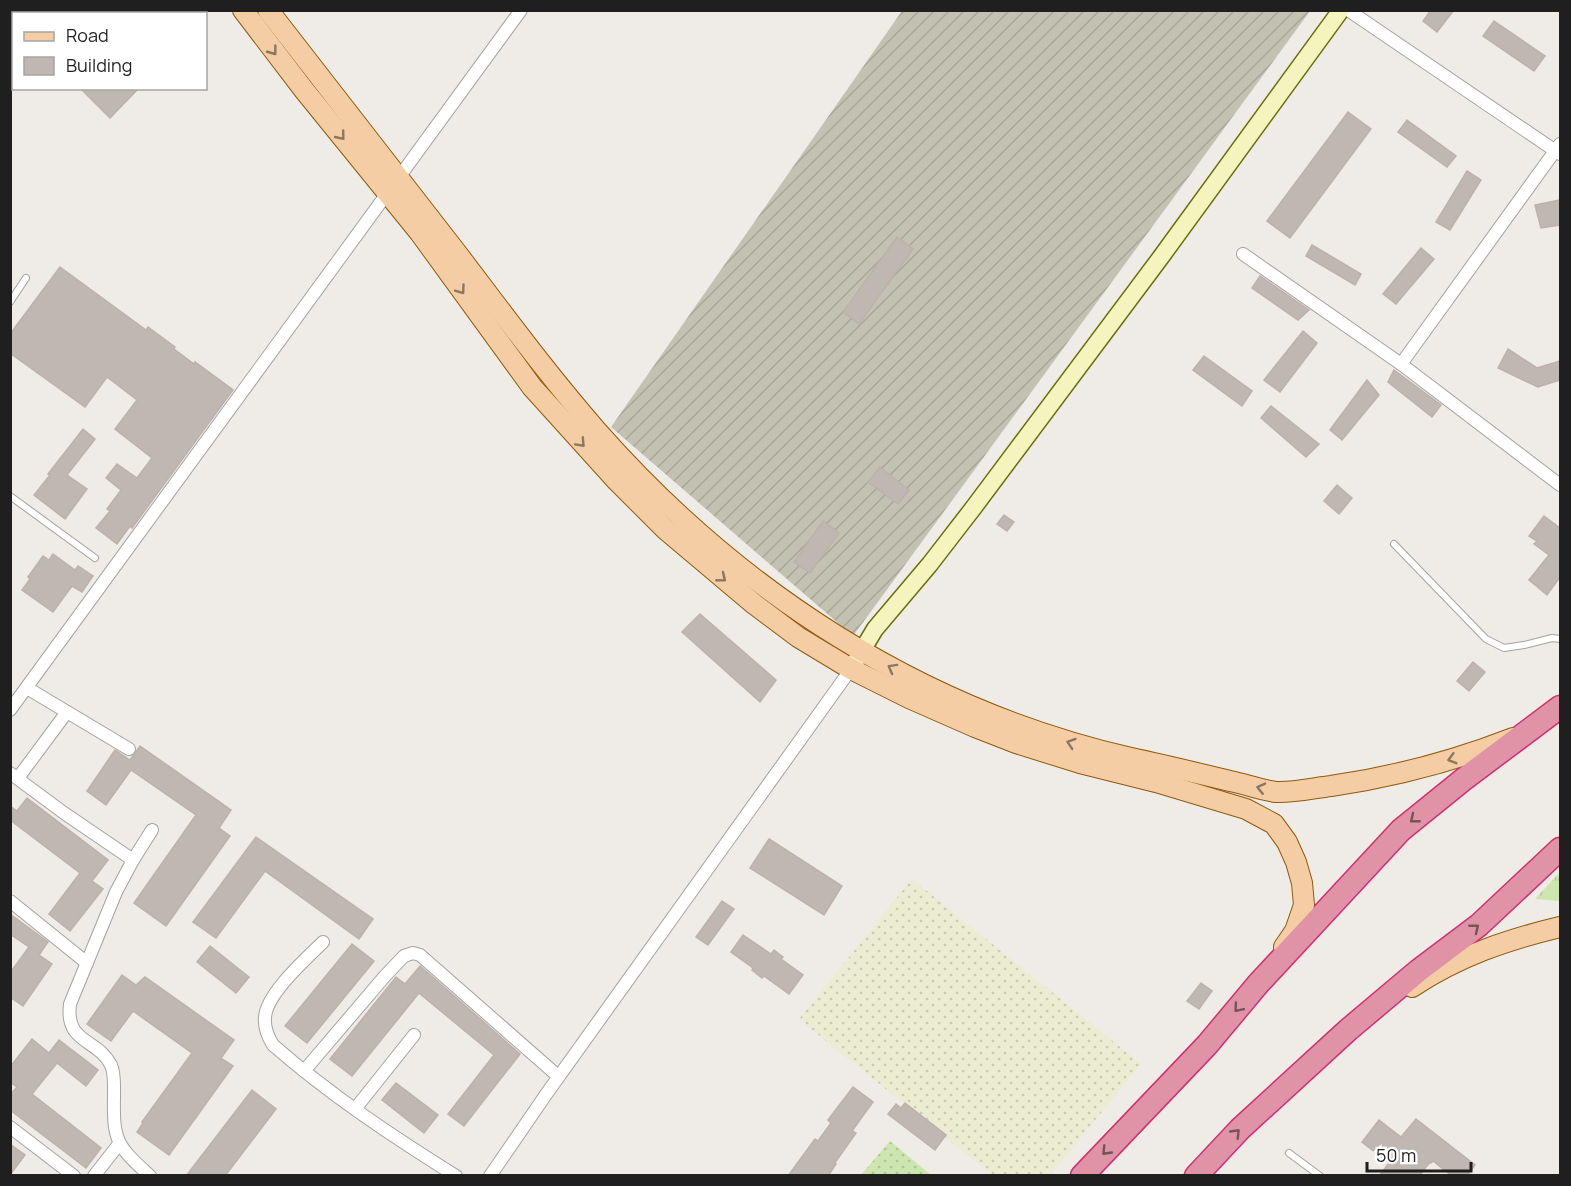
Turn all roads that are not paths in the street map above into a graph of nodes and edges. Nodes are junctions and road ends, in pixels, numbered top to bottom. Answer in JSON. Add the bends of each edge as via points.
{"nodes":[{"id":1,"x":243,"y":10,"type":"edge"},
{"id":2,"x":268,"y":10,"type":"edge"},
{"id":3,"x":521,"y":10,"type":"edge"},
{"id":4,"x":1341,"y":10,"type":"edge"},
{"id":5,"x":1348,"y":10,"type":"edge"},
{"id":6,"x":1559,"y":149,"type":"edge"},
{"id":7,"x":393,"y":186,"type":"junction"},
{"id":8,"x":1243,"y":255,"type":"dead end"},
{"id":9,"x":27,"y":278,"type":"dead end"},
{"id":10,"x":10,"y":302,"type":"edge"},
{"id":11,"x":1401,"y":364,"type":"junction"},
{"id":12,"x":1560,"y":485,"type":"edge"},
{"id":13,"x":10,"y":496,"type":"edge"},
{"id":14,"x":1395,"y":544,"type":"dead end"},
{"id":15,"x":95,"y":558,"type":"dead end"},
{"id":16,"x":1560,"y":639,"type":"edge"},
{"id":17,"x":862,"y":651,"type":"junction"},
{"id":18,"x":851,"y":669,"type":"junction"},
{"id":19,"x":27,"y":688,"type":"junction"},
{"id":20,"x":1560,"y":707,"type":"edge"},
{"id":21,"x":10,"y":710,"type":"edge"},
{"id":22,"x":67,"y":712,"type":"junction"},
{"id":23,"x":1527,"y":733,"type":"junction"},
{"id":24,"x":129,"y":749,"type":"dead end"},
{"id":25,"x":14,"y":776,"type":"edge"},
{"id":26,"x":152,"y":830,"type":"dead end"},
{"id":27,"x":1560,"y":849,"type":"edge"},
{"id":28,"x":133,"y":860,"type":"junction"},
{"id":29,"x":10,"y":901,"type":"edge"},
{"id":30,"x":1560,"y":927,"type":"edge"},
{"id":31,"x":323,"y":942,"type":"dead end"},
{"id":32,"x":87,"y":963,"type":"junction"},
{"id":33,"x":1258,"y":984,"type":"junction"},
{"id":34,"x":1348,"y":1030,"type":"junction"},
{"id":35,"x":414,"y":1035,"type":"dead end"},
{"id":36,"x":304,"y":1071,"type":"junction"},
{"id":37,"x":558,"y":1076,"type":"junction"},
{"id":38,"x":355,"y":1109,"type":"junction"},
{"id":39,"x":10,"y":1127,"type":"edge"},
{"id":40,"x":119,"y":1144,"type":"junction"},
{"id":41,"x":1289,"y":1153,"type":"dead end"},
{"id":42,"x":74,"y":1176,"type":"edge"},
{"id":43,"x":94,"y":1176,"type":"edge"},
{"id":44,"x":150,"y":1176,"type":"edge"},
{"id":45,"x":456,"y":1176,"type":"edge"},
{"id":46,"x":490,"y":1176,"type":"edge"},
{"id":47,"x":1082,"y":1176,"type":"edge"},
{"id":48,"x":1197,"y":1176,"type":"edge"},
{"id":49,"x":1320,"y":1176,"type":"edge"}],
"edges":[{"from":1,"to":7,"type":"main road","one_way":true},
{"from":2,"to":7,"type":"main road"},
{"from":3,"to":7,"type":"street"},
{"from":4,"to":17,"type":"street","via":[[1161,257],[930,564],[875,628]]},
{"from":5,"to":6,"type":"street"},
{"from":6,"to":11,"type":"street"},
{"from":7,"to":17,"type":"main road","via":[[633,470],[755,579]]},
{"from":7,"to":18,"type":"main road","one_way":true,"via":[[420,233],[532,387],[617,481],[665,529],[754,604]]},
{"from":7,"to":19,"type":"street","via":[[107,567]]},
{"from":8,"to":11,"type":"street"},
{"from":9,"to":10,"type":"lane"},
{"from":11,"to":12,"type":"street"},
{"from":13,"to":15,"type":"lane"},
{"from":14,"to":16,"type":"lane","via":[[1486,639],[1504,648]]},
{"from":17,"to":18,"type":"street"},
{"from":23,"to":17,"type":"main road","one_way":true,"via":[[1391,775],[1278,792],[1087,748],[1011,723],[929,688]]},
{"from":18,"to":33,"type":"main road","via":[[975,727],[1080,763],[1246,809],[1274,824],[1296,862],[1304,905],[1295,931]]},
{"from":18,"to":37,"type":"street"},
{"from":19,"to":21,"type":"street"},
{"from":19,"to":22,"type":"street"},
{"from":20,"to":23,"type":"highway"},
{"from":22,"to":24,"type":"street"},
{"from":22,"to":25,"type":"street"},
{"from":23,"to":33,"type":"highway","one_way":true,"via":[[1401,830]]},
{"from":25,"to":28,"type":"street"},
{"from":26,"to":28,"type":"street"},
{"from":34,"to":27,"type":"highway","one_way":true,"via":[[1479,925]]},
{"from":28,"to":32,"type":"street"},
{"from":29,"to":32,"type":"street"},
{"from":30,"to":34,"type":"main road","via":[[1499,943],[1454,962]]},
{"from":31,"to":36,"type":"street","via":[[270,1000],[265,1017],[267,1035],[273,1045]]},
{"from":32,"to":40,"type":"street","via":[[68,1016],[73,1031],[105,1055],[113,1070],[113,1122]]},
{"from":33,"to":47,"type":"highway","one_way":true,"via":[[1207,1045]]},
{"from":48,"to":34,"type":"highway","one_way":true,"via":[[1240,1129]]},
{"from":35,"to":38,"type":"street"},
{"from":36,"to":37,"type":"street","via":[[385,976],[404,956],[413,953],[420,955]]},
{"from":36,"to":38,"type":"street"},
{"from":37,"to":46,"type":"street"},
{"from":38,"to":45,"type":"street"},
{"from":39,"to":42,"type":"street"},
{"from":40,"to":43,"type":"street"},
{"from":40,"to":44,"type":"street"},
{"from":41,"to":49,"type":"lane"}]}
